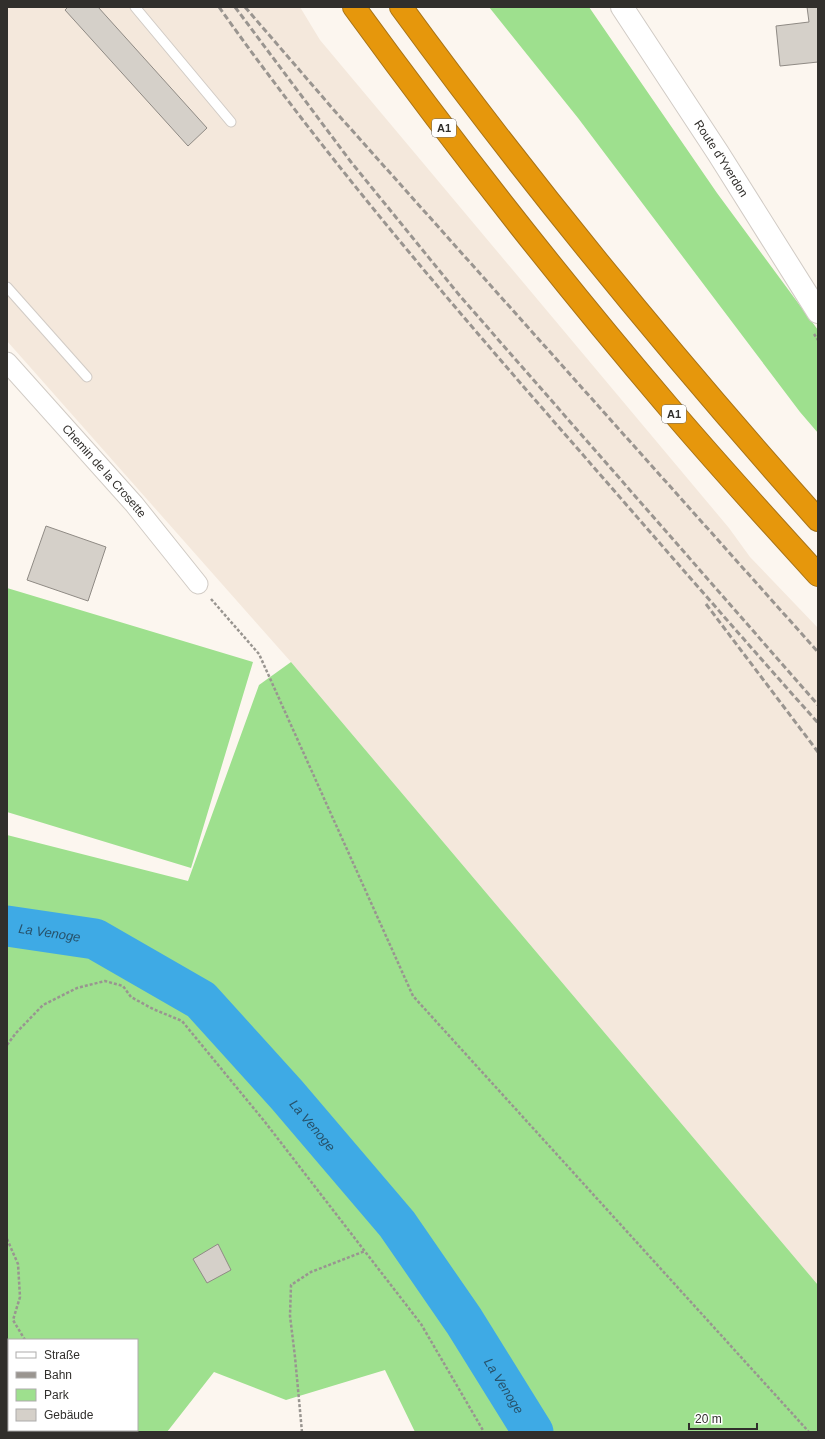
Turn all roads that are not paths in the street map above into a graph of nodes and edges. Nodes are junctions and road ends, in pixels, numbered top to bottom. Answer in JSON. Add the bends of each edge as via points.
{"nodes":[{"id":1,"x":135,"y":7,"type":"edge"},
{"id":2,"x":354,"y":7,"type":"edge"},
{"id":3,"x":401,"y":7,"type":"edge"},
{"id":4,"x":622,"y":7,"type":"edge"},
{"id":5,"x":231,"y":122,"type":"dead end"},
{"id":6,"x":7,"y":287,"type":"edge"},
{"id":7,"x":818,"y":312,"type":"edge"},
{"id":8,"x":7,"y":362,"type":"edge"},
{"id":9,"x":87,"y":377,"type":"dead end"},
{"id":10,"x":818,"y":520,"type":"edge"},
{"id":11,"x":818,"y":575,"type":"edge"},
{"id":12,"x":198,"y":584,"type":"road end"}],
"edges":[{"from":1,"to":5,"type":"lane"},
{"from":2,"to":11,"type":"highway","number":"A1","via":[[537,247],[666,404]]},
{"from":3,"to":10,"type":"highway","via":[[567,225],[696,381]]},
{"from":4,"to":7,"type":"main road","name":"Route d'Yverdon","via":[[714,146]]},
{"from":6,"to":9,"type":"lane"},
{"from":8,"to":12,"type":"street","name":"Chemin de la Crosette","via":[[134,504]]}]}
